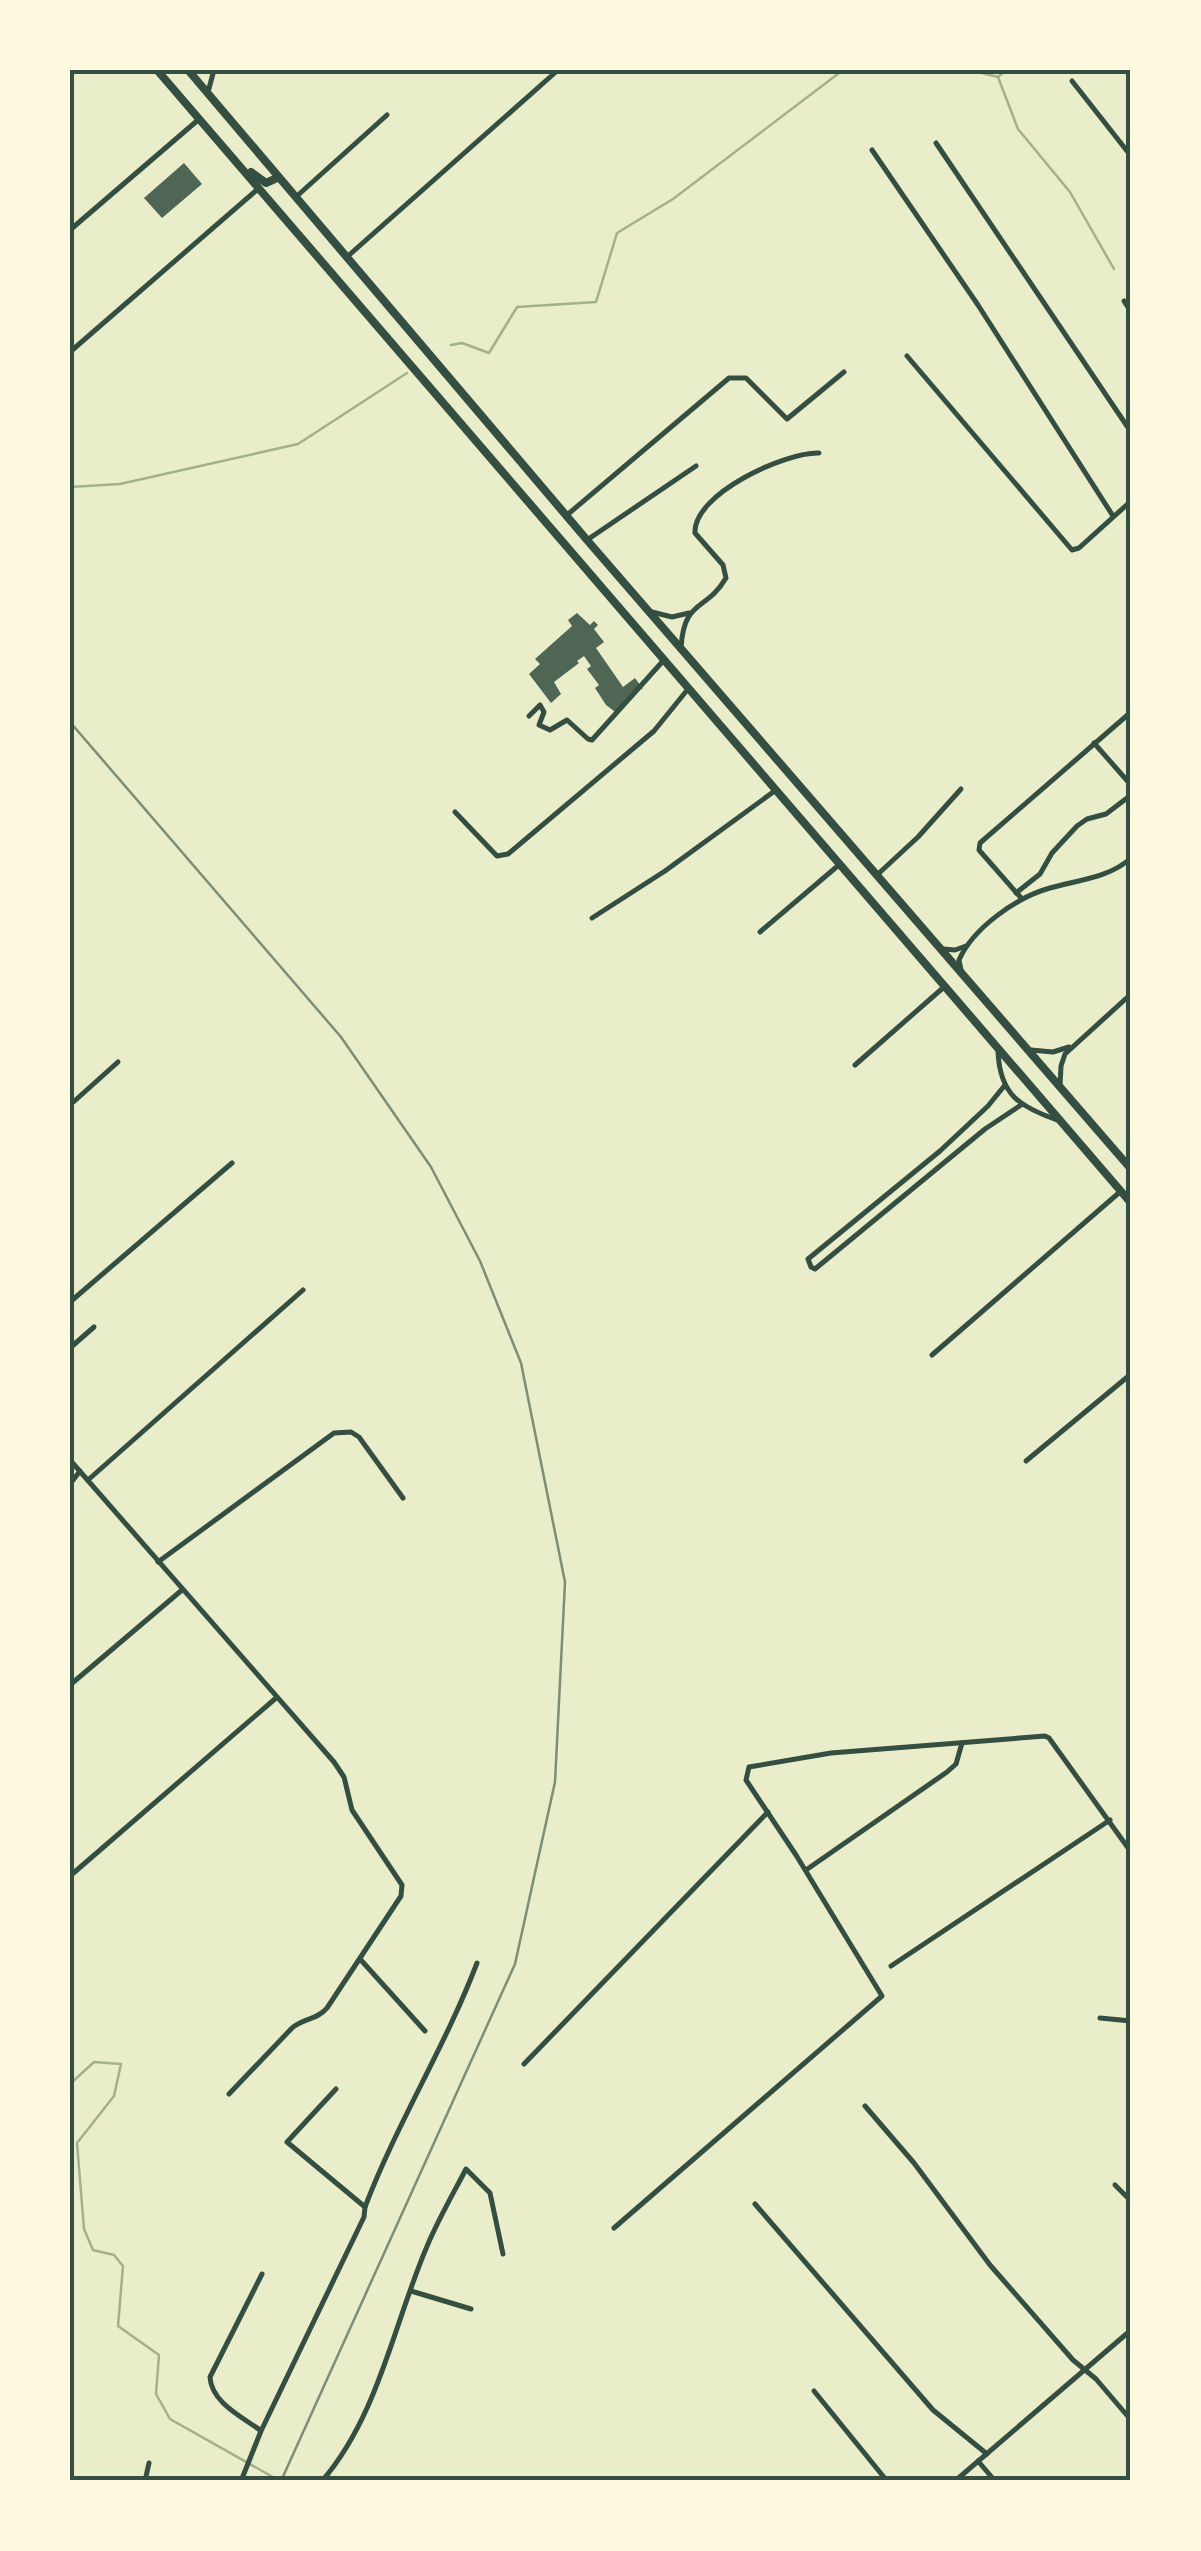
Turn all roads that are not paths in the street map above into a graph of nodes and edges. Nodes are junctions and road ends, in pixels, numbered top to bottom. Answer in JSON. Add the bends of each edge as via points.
{"nodes":[{"id":1,"x":157,"y":70,"type":"edge"},
{"id":2,"x":188,"y":70,"type":"edge"},
{"id":3,"x":214,"y":70,"type":"edge"},
{"id":4,"x":558,"y":70,"type":"edge"},
{"id":5,"x":1072,"y":82,"type":"dead end"},
{"id":6,"x":208,"y":95,"type":"junction"},
{"id":7,"x":387,"y":115,"type":"dead end"},
{"id":8,"x":198,"y":120,"type":"junction"},
{"id":9,"x":936,"y":144,"type":"dead end"},
{"id":10,"x":872,"y":150,"type":"dead end"},
{"id":11,"x":1131,"y":156,"type":"edge"},
{"id":12,"x":239,"y":165,"type":"junction"},
{"id":13,"x":277,"y":178,"type":"junction"},
{"id":14,"x":259,"y":188,"type":"junction"},
{"id":15,"x":295,"y":198,"type":"junction"},
{"id":16,"x":280,"y":213,"type":"junction"},
{"id":17,"x":313,"y":220,"type":"junction"},
{"id":18,"x":70,"y":230,"type":"edge"},
{"id":19,"x":346,"y":258,"type":"junction"},
{"id":20,"x":1124,"y":301,"type":"dead end"},
{"id":21,"x":1131,"y":312,"type":"edge"},
{"id":22,"x":70,"y":352,"type":"edge"},
{"id":23,"x":907,"y":356,"type":"dead end"},
{"id":24,"x":844,"y":372,"type":"dead end"},
{"id":25,"x":1131,"y":432,"type":"edge"},
{"id":26,"x":819,"y":453,"type":"dead end"},
{"id":27,"x":696,"y":466,"type":"dead end"},
{"id":28,"x":1131,"y":501,"type":"edge"},
{"id":29,"x":567,"y":515,"type":"junction"},
{"id":30,"x":1113,"y":516,"type":"junction"},
{"id":31,"x":587,"y":540,"type":"junction"},
{"id":32,"x":652,"y":612,"type":"junction"},
{"id":33,"x":688,"y":613,"type":"junction"},
{"id":34,"x":681,"y":648,"type":"junction"},
{"id":35,"x":663,"y":661,"type":"junction"},
{"id":36,"x":688,"y":689,"type":"junction"},
{"id":37,"x":1131,"y":712,"type":"edge"},
{"id":38,"x":528,"y":716,"type":"dead end"},
{"id":39,"x":1094,"y":743,"type":"junction"},
{"id":40,"x":1131,"y":785,"type":"edge"},
{"id":41,"x":776,"y":790,"type":"junction"},
{"id":42,"x":961,"y":790,"type":"dead end"},
{"id":43,"x":1131,"y":795,"type":"edge"},
{"id":44,"x":455,"y":812,"type":"dead end"},
{"id":45,"x":846,"y":840,"type":"junction"},
{"id":46,"x":830,"y":853,"type":"junction"},
{"id":47,"x":1131,"y":858,"type":"edge"},
{"id":48,"x":863,"y":859,"type":"junction"},
{"id":49,"x":840,"y":864,"type":"junction"},
{"id":50,"x":848,"y":874,"type":"junction"},
{"id":51,"x":877,"y":874,"type":"junction"},
{"id":52,"x":1019,"y":896,"type":"junction"},
{"id":53,"x":592,"y":918,"type":"dead end"},
{"id":54,"x":760,"y":932,"type":"dead end"},
{"id":55,"x":969,"y":944,"type":"junction"},
{"id":56,"x":939,"y":947,"type":"junction"},
{"id":57,"x":961,"y":970,"type":"junction"},
{"id":58,"x":944,"y":988,"type":"junction"},
{"id":59,"x":1131,"y":994,"type":"edge"},
{"id":60,"x":1076,"y":1042,"type":"junction"},
{"id":61,"x":998,"y":1049,"type":"junction"},
{"id":62,"x":1029,"y":1049,"type":"junction"},
{"id":63,"x":118,"y":1062,"type":"dead end"},
{"id":64,"x":856,"y":1065,"type":"dead end"},
{"id":65,"x":1005,"y":1084,"type":"junction"},
{"id":66,"x":1060,"y":1086,"type":"junction"},
{"id":67,"x":70,"y":1105,"type":"edge"},
{"id":68,"x":1021,"y":1105,"type":"junction"},
{"id":69,"x":975,"y":1118,"type":"junction"},
{"id":70,"x":1061,"y":1121,"type":"junction"},
{"id":71,"x":985,"y":1128,"type":"junction"},
{"id":72,"x":1116,"y":1150,"type":"junction"},
{"id":73,"x":940,"y":1151,"type":"junction"},
{"id":74,"x":1131,"y":1155,"type":"edge"},
{"id":75,"x":947,"y":1159,"type":"junction"},
{"id":76,"x":232,"y":1163,"type":"dead end"},
{"id":77,"x":1131,"y":1170,"type":"edge"},
{"id":78,"x":1120,"y":1191,"type":"junction"},
{"id":79,"x":885,"y":1198,"type":"junction"},
{"id":80,"x":1131,"y":1203,"type":"edge"},
{"id":81,"x":892,"y":1206,"type":"junction"},
{"id":82,"x":303,"y":1290,"type":"dead end"},
{"id":83,"x":70,"y":1302,"type":"edge"},
{"id":84,"x":94,"y":1327,"type":"dead end"},
{"id":85,"x":70,"y":1348,"type":"edge"},
{"id":86,"x":932,"y":1355,"type":"dead end"},
{"id":87,"x":1131,"y":1374,"type":"edge"},
{"id":88,"x":70,"y":1460,"type":"edge"},
{"id":89,"x":1026,"y":1462,"type":"dead end"},
{"id":90,"x":80,"y":1472,"type":"junction"},
{"id":91,"x":88,"y":1480,"type":"junction"},
{"id":92,"x":70,"y":1484,"type":"edge"},
{"id":93,"x":403,"y":1498,"type":"dead end"},
{"id":94,"x":158,"y":1562,"type":"junction"},
{"id":95,"x":182,"y":1590,"type":"junction"},
{"id":96,"x":70,"y":1685,"type":"edge"},
{"id":97,"x":276,"y":1698,"type":"junction"},
{"id":98,"x":962,"y":1743,"type":"junction"},
{"id":99,"x":768,"y":1812,"type":"junction"},
{"id":100,"x":1110,"y":1820,"type":"junction"},
{"id":101,"x":1131,"y":1852,"type":"edge"},
{"id":102,"x":806,"y":1870,"type":"junction"},
{"id":103,"x":70,"y":1876,"type":"edge"},
{"id":104,"x":360,"y":1959,"type":"junction"},
{"id":105,"x":478,"y":1963,"type":"dead end"},
{"id":106,"x":892,"y":1966,"type":"dead end"},
{"id":107,"x":1100,"y":2018,"type":"dead end"},
{"id":108,"x":1131,"y":2021,"type":"edge"},
{"id":109,"x":425,"y":2032,"type":"dead end"},
{"id":110,"x":524,"y":2064,"type":"dead end"},
{"id":111,"x":336,"y":2089,"type":"dead end"},
{"id":112,"x":230,"y":2094,"type":"dead end"},
{"id":113,"x":865,"y":2106,"type":"dead end"},
{"id":114,"x":1116,"y":2185,"type":"dead end"},
{"id":115,"x":1131,"y":2202,"type":"edge"},
{"id":116,"x":755,"y":2204,"type":"dead end"},
{"id":117,"x":365,"y":2207,"type":"junction"},
{"id":118,"x":614,"y":2228,"type":"dead end"},
{"id":119,"x":503,"y":2254,"type":"dead end"},
{"id":120,"x":262,"y":2274,"type":"dead end"},
{"id":121,"x":410,"y":2291,"type":"junction"},
{"id":122,"x":471,"y":2309,"type":"dead end"},
{"id":123,"x":1131,"y":2330,"type":"edge"},
{"id":124,"x":1084,"y":2372,"type":"junction"},
{"id":125,"x":814,"y":2392,"type":"dead end"},
{"id":126,"x":1131,"y":2420,"type":"edge"},
{"id":127,"x":261,"y":2431,"type":"junction"},
{"id":128,"x":987,"y":2454,"type":"junction"},
{"id":129,"x":978,"y":2461,"type":"junction"},
{"id":130,"x":149,"y":2463,"type":"dead end"},
{"id":131,"x":146,"y":2481,"type":"edge"},
{"id":132,"x":241,"y":2481,"type":"edge"},
{"id":133,"x":322,"y":2481,"type":"edge"},
{"id":134,"x":887,"y":2481,"type":"edge"},
{"id":135,"x":955,"y":2481,"type":"edge"},
{"id":136,"x":995,"y":2481,"type":"edge"}],
"edges":[{"from":1,"to":8,"type":"main road"},
{"from":2,"to":6,"type":"main road"},
{"from":3,"to":6,"type":"street"},
{"from":4,"to":19,"type":"street"},
{"from":5,"to":11,"type":"street"},
{"from":6,"to":13,"type":"main road"},
{"from":7,"to":15,"type":"street"},
{"from":8,"to":12,"type":"main road"},
{"from":8,"to":18,"type":"street"},
{"from":9,"to":25,"type":"street"},
{"from":10,"to":30,"type":"street"},
{"from":12,"to":13,"type":"main road","via":[[266,183]]},
{"from":12,"to":14,"type":"main road"},
{"from":13,"to":15,"type":"main road"},
{"from":14,"to":16,"type":"main road"},
{"from":14,"to":22,"type":"street"},
{"from":15,"to":17,"type":"main road"},
{"from":16,"to":17,"type":"main road","via":[[293,207]]},
{"from":16,"to":35,"type":"main road"},
{"from":17,"to":19,"type":"main road"},
{"from":19,"to":29,"type":"main road"},
{"from":20,"to":21,"type":"street"},
{"from":23,"to":30,"type":"street","via":[[1072,550]]},
{"from":24,"to":29,"type":"street","via":[[787,419],[746,378],[729,378]]},
{"from":26,"to":33,"type":"street","via":[[760,470],[699,516],[695,534],[723,565],[726,578]]},
{"from":27,"to":31,"type":"street"},
{"from":28,"to":30,"type":"street"},
{"from":29,"to":31,"type":"main road"},
{"from":31,"to":32,"type":"main road"},
{"from":32,"to":33,"type":"street"},
{"from":32,"to":34,"type":"main road"},
{"from":33,"to":34,"type":"street"},
{"from":34,"to":45,"type":"main road"},
{"from":35,"to":36,"type":"main road"},
{"from":35,"to":38,"type":"street","via":[[592,740],[567,720],[550,730],[539,725],[540,706]]},
{"from":36,"to":41,"type":"main road"},
{"from":36,"to":44,"type":"street","via":[[654,731],[508,854],[489,850]]},
{"from":37,"to":39,"type":"street"},
{"from":39,"to":40,"type":"street"},
{"from":39,"to":52,"type":"street","via":[[980,842],[979,850]]},
{"from":41,"to":46,"type":"main road"},
{"from":41,"to":53,"type":"street"},
{"from":42,"to":51,"type":"street"},
{"from":43,"to":52,"type":"street","via":[[1076,826]]},
{"from":45,"to":46,"type":"main road"},
{"from":45,"to":48,"type":"main road"},
{"from":46,"to":49,"type":"main road"},
{"from":47,"to":52,"type":"street","via":[[1108,872]]},
{"from":48,"to":50,"type":"main road"},
{"from":48,"to":51,"type":"main road"},
{"from":49,"to":50,"type":"main road"},
{"from":49,"to":54,"type":"street"},
{"from":50,"to":58,"type":"main road"},
{"from":51,"to":56,"type":"main road"},
{"from":52,"to":55,"type":"street"},
{"from":55,"to":56,"type":"street"},
{"from":55,"to":57,"type":"street"},
{"from":56,"to":57,"type":"main road"},
{"from":57,"to":62,"type":"main road"},
{"from":58,"to":61,"type":"main road"},
{"from":58,"to":64,"type":"street"},
{"from":59,"to":60,"type":"street"},
{"from":60,"to":62,"type":"street","via":[[1053,1052]]},
{"from":60,"to":66,"type":"street","via":[[1063,1058]]},
{"from":61,"to":65,"type":"street"},
{"from":61,"to":70,"type":"main road"},
{"from":62,"to":66,"type":"main road"},
{"from":63,"to":67,"type":"street"},
{"from":65,"to":68,"type":"street"},
{"from":65,"to":69,"type":"street"},
{"from":66,"to":72,"type":"main road"},
{"from":68,"to":70,"type":"street"},
{"from":68,"to":71,"type":"street"},
{"from":69,"to":71,"type":"street"},
{"from":69,"to":73,"type":"street"},
{"from":70,"to":78,"type":"main road"},
{"from":71,"to":75,"type":"street"},
{"from":72,"to":74,"type":"street"},
{"from":72,"to":77,"type":"main road"},
{"from":73,"to":75,"type":"street"},
{"from":73,"to":79,"type":"street"},
{"from":75,"to":81,"type":"street"},
{"from":76,"to":83,"type":"street"},
{"from":78,"to":80,"type":"main road"},
{"from":78,"to":86,"type":"street"},
{"from":79,"to":81,"type":"street"},
{"from":79,"to":81,"type":"street","via":[[808,1259],[810,1267]]},
{"from":82,"to":91,"type":"street"},
{"from":84,"to":85,"type":"street"},
{"from":87,"to":89,"type":"street"},
{"from":88,"to":90,"type":"street"},
{"from":90,"to":91,"type":"street"},
{"from":90,"to":92,"type":"street"},
{"from":91,"to":94,"type":"street"},
{"from":93,"to":94,"type":"street","via":[[359,1437],[334,1433]]},
{"from":94,"to":95,"type":"street"},
{"from":95,"to":96,"type":"street"},
{"from":95,"to":97,"type":"street"},
{"from":97,"to":103,"type":"street"},
{"from":97,"to":104,"type":"street","via":[[340,1770],[352,1810],[402,1886]]},
{"from":98,"to":99,"type":"street","via":[[751,1766],[746,1780]]},
{"from":98,"to":100,"type":"street","via":[[1049,1738]]},
{"from":98,"to":102,"type":"street","via":[[948,1772]]},
{"from":99,"to":102,"type":"street"},
{"from":99,"to":110,"type":"street"},
{"from":100,"to":101,"type":"street"},
{"from":100,"to":106,"type":"street"},
{"from":102,"to":118,"type":"street","via":[[882,1998]]},
{"from":104,"to":109,"type":"street"},
{"from":104,"to":112,"type":"street","via":[[322,2014],[300,2021]]},
{"from":105,"to":117,"type":"street"},
{"from":107,"to":108,"type":"street"},
{"from":111,"to":117,"type":"street","via":[[286,2142]]},
{"from":113,"to":124,"type":"street"},
{"from":114,"to":115,"type":"street"},
{"from":116,"to":128,"type":"street","via":[[932,2410]]},
{"from":117,"to":127,"type":"street"},
{"from":119,"to":121,"type":"street","via":[[490,2192],[466,2169]]},
{"from":120,"to":127,"type":"street","via":[[210,2377],[222,2401]]},
{"from":121,"to":122,"type":"street"},
{"from":121,"to":133,"type":"street","via":[[382,2371],[346,2448]]},
{"from":123,"to":124,"type":"street"},
{"from":124,"to":126,"type":"street"},
{"from":124,"to":128,"type":"street"},
{"from":125,"to":134,"type":"street"},
{"from":127,"to":132,"type":"street"},
{"from":128,"to":129,"type":"street"},
{"from":129,"to":135,"type":"street"},
{"from":129,"to":136,"type":"street"},
{"from":130,"to":131,"type":"street"}]}
